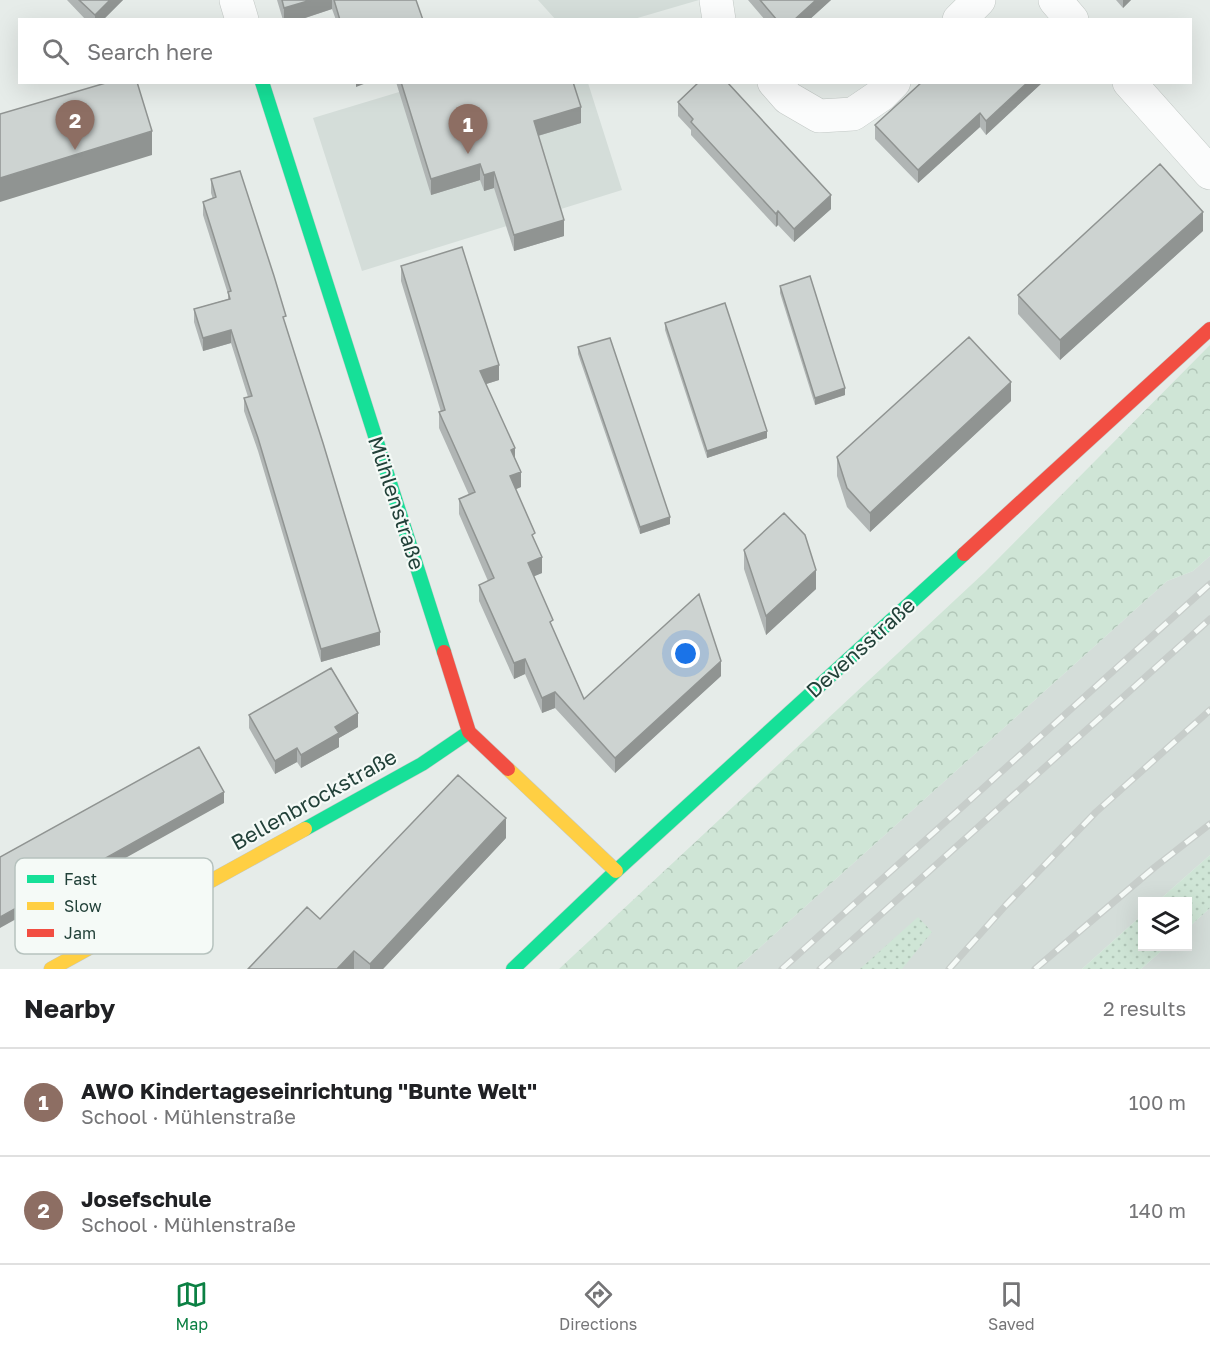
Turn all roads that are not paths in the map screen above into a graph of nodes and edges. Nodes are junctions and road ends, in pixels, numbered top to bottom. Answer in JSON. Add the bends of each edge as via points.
{"nodes":[{"id":1,"x":236,"y":0,"type":"edge"},
{"id":2,"x":716,"y":0,"type":"edge"},
{"id":3,"x":979,"y":0,"type":"edge"},
{"id":4,"x":1055,"y":0,"type":"edge"},
{"id":5,"x":241,"y":18,"type":"edge"},
{"id":6,"x":719,"y":18,"type":"edge"},
{"id":7,"x":961,"y":18,"type":"edge"},
{"id":8,"x":1070,"y":18,"type":"edge"},
{"id":9,"x":263,"y":84,"type":"edge"},
{"id":10,"x":776,"y":84,"type":"edge"},
{"id":11,"x":892,"y":84,"type":"edge"},
{"id":12,"x":1131,"y":84,"type":"edge"},
{"id":13,"x":1210,"y":173,"type":"edge"},
{"id":14,"x":1210,"y":329,"type":"edge"},
{"id":15,"x":469,"y":732,"type":"junction"},
{"id":16,"x":616,"y":871,"type":"junction"},
{"id":17,"x":213,"y":879,"type":"edge"},
{"id":18,"x":78,"y":954,"type":"edge"},
{"id":19,"x":51,"y":969,"type":"edge"},
{"id":20,"x":513,"y":969,"type":"edge"}],
"edges":[{"from":1,"to":5,"type":"street"},
{"from":2,"to":6,"type":"street"},
{"from":3,"to":7,"type":"street"},
{"from":4,"to":8,"type":"street"},
{"from":9,"to":15,"type":"street","name":"Mühlenstraße"},
{"from":10,"to":11,"type":"street","via":[[788,98],[819,116],[853,114]]},
{"from":12,"to":13,"type":"street"},
{"from":14,"to":16,"type":"street","name":"Devensstraße"},
{"from":15,"to":16,"type":"street","name":"Mühlenstraße"},
{"from":15,"to":17,"type":"street","name":"Bellenbrockstraße","via":[[422,764]]},
{"from":16,"to":20,"type":"street","name":"Devensstraße"},
{"from":18,"to":19,"type":"street","name":"Bellenbrockstraße"}]}
